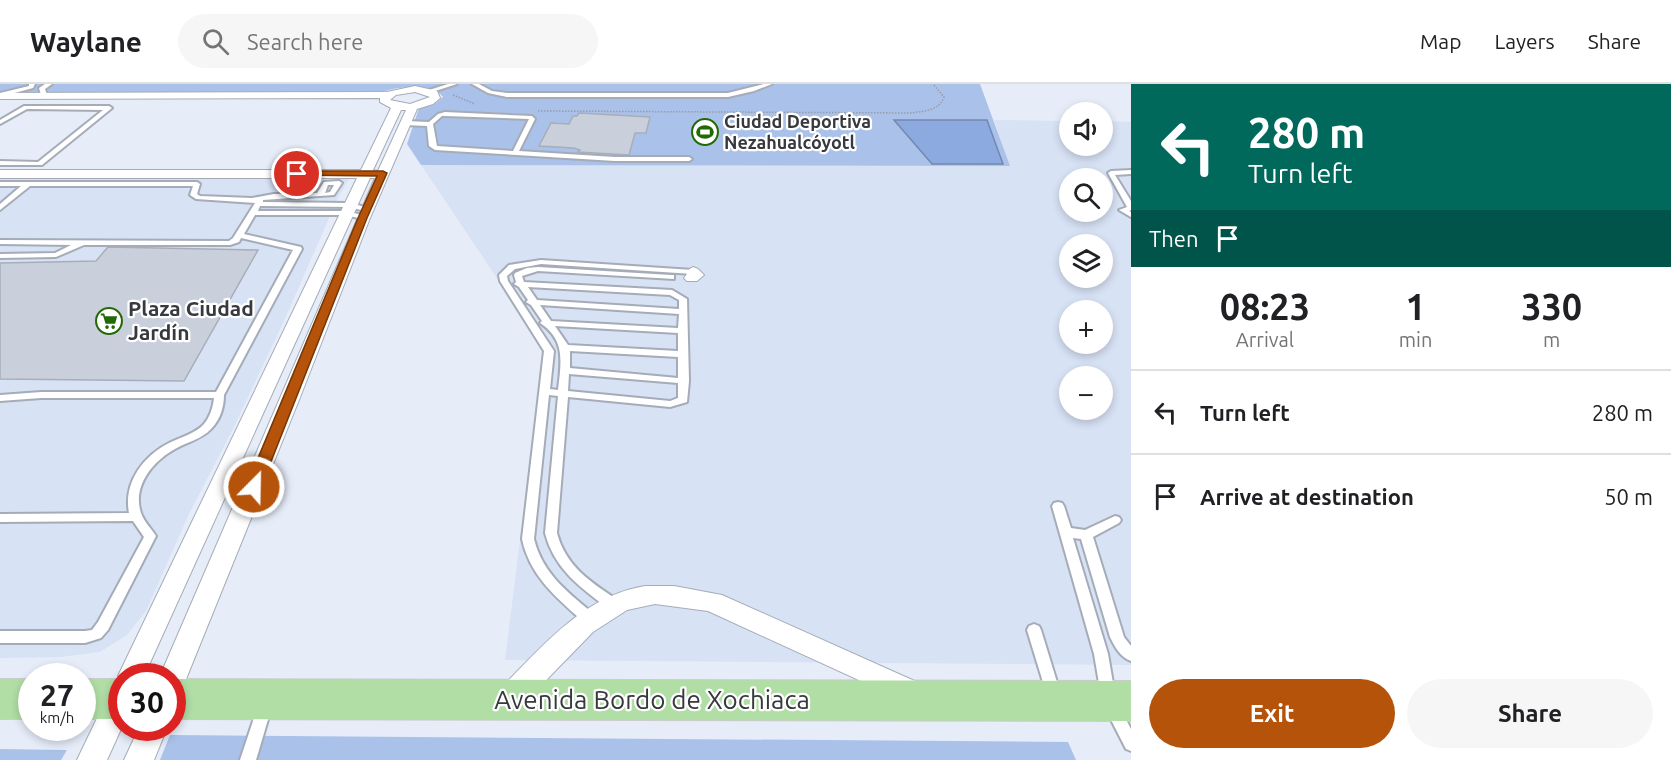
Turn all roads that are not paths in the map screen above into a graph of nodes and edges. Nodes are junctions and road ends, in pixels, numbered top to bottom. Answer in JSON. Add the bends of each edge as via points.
{"nodes":[{"id":1,"x":32,"y":84,"type":"edge"},
{"id":2,"x":49,"y":84,"type":"edge"},
{"id":3,"x":454,"y":84,"type":"edge"},
{"id":4,"x":475,"y":84,"type":"edge"},
{"id":5,"x":761,"y":84,"type":"edge"},
{"id":6,"x":769,"y":84,"type":"edge"},
{"id":7,"x":483,"y":87,"type":"edge"},
{"id":8,"x":429,"y":91,"type":"junction"},
{"id":9,"x":44,"y":95,"type":"junction"},
{"id":10,"x":0,"y":97,"type":"edge"},
{"id":11,"x":397,"y":106,"type":"junction"},
{"id":12,"x":0,"y":122,"type":"edge"},
{"id":13,"x":430,"y":124,"type":"junction"},
{"id":14,"x":515,"y":153,"type":"junction"},
{"id":15,"x":689,"y":159,"type":"dead end"},
{"id":16,"x":0,"y":163,"type":"edge"},
{"id":17,"x":40,"y":164,"type":"junction"},
{"id":18,"x":1131,"y":172,"type":"edge"},
{"id":19,"x":374,"y":173,"type":"junction"},
{"id":20,"x":0,"y":174,"type":"edge"},
{"id":21,"x":27,"y":179,"type":"junction"},
{"id":22,"x":0,"y":184,"type":"edge"},
{"id":23,"x":320,"y":195,"type":"dead end"},
{"id":24,"x":257,"y":202,"type":"junction"},
{"id":25,"x":0,"y":208,"type":"edge"},
{"id":26,"x":1131,"y":208,"type":"edge"},
{"id":27,"x":356,"y":211,"type":"junction"},
{"id":28,"x":253,"y":213,"type":"junction"},
{"id":29,"x":1131,"y":215,"type":"edge"},
{"id":30,"x":239,"y":235,"type":"junction"},
{"id":31,"x":0,"y":242,"type":"edge"},
{"id":32,"x":82,"y":242,"type":"junction"},
{"id":33,"x":0,"y":256,"type":"edge"},
{"id":34,"x":522,"y":284,"type":"junction"},
{"id":35,"x":506,"y":285,"type":"junction"},
{"id":36,"x":518,"y":302,"type":"junction"},
{"id":37,"x":534,"y":302,"type":"junction"},
{"id":38,"x":683,"y":312,"type":"junction"},
{"id":39,"x":532,"y":323,"type":"junction"},
{"id":40,"x":548,"y":323,"type":"junction"},
{"id":41,"x":684,"y":331,"type":"junction"},
{"id":42,"x":565,"y":348,"type":"junction"},
{"id":43,"x":684,"y":354,"type":"junction"},
{"id":44,"x":565,"y":371,"type":"junction"},
{"id":45,"x":684,"y":381,"type":"junction"},
{"id":46,"x":545,"y":392,"type":"junction"},
{"id":47,"x":563,"y":394,"type":"junction"},
{"id":48,"x":219,"y":395,"type":"junction"},
{"id":49,"x":0,"y":398,"type":"edge"},
{"id":50,"x":260,"y":399,"type":"junction"},
{"id":51,"x":290,"y":400,"type":"junction"},
{"id":52,"x":1058,"y":506,"type":"dead end"},
{"id":53,"x":134,"y":517,"type":"junction"},
{"id":54,"x":0,"y":518,"type":"edge"},
{"id":55,"x":1115,"y":520,"type":"dead end"},
{"id":56,"x":1066,"y":532,"type":"junction"},
{"id":57,"x":1086,"y":535,"type":"junction"},
{"id":58,"x":614,"y":605,"type":"junction"},
{"id":59,"x":591,"y":620,"type":"junction"},
{"id":60,"x":1034,"y":630,"type":"dead end"},
{"id":61,"x":0,"y":637,"type":"edge"},
{"id":62,"x":1131,"y":655,"type":"edge"},
{"id":63,"x":130,"y":663,"type":"edge"},
{"id":64,"x":180,"y":663,"type":"edge"},
{"id":65,"x":0,"y":699,"type":"edge"},
{"id":66,"x":18,"y":699,"type":"edge"},
{"id":67,"x":186,"y":699,"type":"edge"},
{"id":68,"x":267,"y":699,"type":"junction"},
{"id":69,"x":508,"y":699,"type":"junction"},
{"id":70,"x":1056,"y":701,"type":"junction"},
{"id":71,"x":1120,"y":701,"type":"edge"},
{"id":72,"x":934,"y":702,"type":"junction"},
{"id":73,"x":108,"y":714,"type":"edge"},
{"id":74,"x":147,"y":741,"type":"edge"},
{"id":75,"x":1131,"y":744,"type":"edge"},
{"id":76,"x":92,"y":760,"type":"edge"},
{"id":77,"x":139,"y":760,"type":"edge"},
{"id":78,"x":248,"y":760,"type":"edge"}],
"edges":[{"from":1,"to":10,"type":"lane"},
{"from":2,"to":9,"type":"lane","via":[[42,88]]},
{"from":3,"to":8,"type":"lane"},
{"from":4,"to":7,"type":"lane"},
{"from":5,"to":7,"type":"lane","via":[[727,93],[508,93]]},
{"from":6,"to":7,"type":"lane","via":[[728,94],[507,95]]},
{"from":8,"to":11,"type":"street","via":[[408,90]]},
{"from":8,"to":11,"type":"street","via":[[435,98],[428,103]]},
{"from":9,"to":10,"type":"street"},
{"from":9,"to":11,"type":"street"},
{"from":10,"to":11,"type":"street"},
{"from":11,"to":13,"type":"lane"},
{"from":11,"to":19,"type":"street"},
{"from":12,"to":17,"type":"lane","via":[[26,107],[109,108]]},
{"from":13,"to":14,"type":"lane","via":[[435,148]]},
{"from":13,"to":14,"type":"lane","via":[[447,114],[531,118]]},
{"from":14,"to":15,"type":"lane"},
{"from":16,"to":17,"type":"lane"},
{"from":17,"to":21,"type":"lane"},
{"from":18,"to":26,"type":"lane","via":[[1111,173]]},
{"from":19,"to":21,"type":"street"},
{"from":19,"to":27,"type":"street"},
{"from":20,"to":21,"type":"street"},
{"from":21,"to":22,"type":"lane"},
{"from":21,"to":24,"type":"lane","via":[[197,184],[193,195],[198,198]]},
{"from":21,"to":25,"type":"lane"},
{"from":23,"to":24,"type":"lane","via":[[274,196]]},
{"from":24,"to":27,"type":"lane"},
{"from":24,"to":28,"type":"lane"},
{"from":26,"to":29,"type":"lane","via":[[1123,210]]},
{"from":27,"to":28,"type":"lane"},
{"from":27,"to":50,"type":"street"},
{"from":27,"to":51,"type":"street"},
{"from":28,"to":30,"type":"lane"},
{"from":30,"to":32,"type":"lane","via":[[234,242],[226,243]]},
{"from":30,"to":48,"type":"lane","via":[[298,249]]},
{"from":31,"to":32,"type":"lane"},
{"from":32,"to":33,"type":"lane","via":[[56,255]]},
{"from":34,"to":35,"type":"lane"},
{"from":34,"to":35,"type":"lane","via":[[518,275],[538,269],[692,275],[530,262],[506,270]]},
{"from":34,"to":37,"type":"lane"},
{"from":34,"to":38,"type":"lane","via":[[672,293],[683,299]]},
{"from":35,"to":36,"type":"lane"},
{"from":36,"to":37,"type":"lane"},
{"from":36,"to":39,"type":"lane"},
{"from":37,"to":38,"type":"lane"},
{"from":37,"to":40,"type":"lane"},
{"from":38,"to":41,"type":"lane"},
{"from":39,"to":40,"type":"lane"},
{"from":39,"to":46,"type":"lane","via":[[549,351]]},
{"from":40,"to":41,"type":"lane"},
{"from":40,"to":42,"type":"lane"},
{"from":41,"to":43,"type":"lane"},
{"from":42,"to":43,"type":"lane"},
{"from":42,"to":44,"type":"lane"},
{"from":43,"to":45,"type":"lane"},
{"from":44,"to":45,"type":"lane"},
{"from":44,"to":47,"type":"lane"},
{"from":45,"to":47,"type":"lane","via":[[683,400],[670,404]]},
{"from":46,"to":47,"type":"lane"},
{"from":46,"to":59,"type":"lane","via":[[528,539],[530,553],[543,576]]},
{"from":47,"to":58,"type":"lane","via":[[553,547],[568,570]]},
{"from":48,"to":49,"type":"lane"},
{"from":48,"to":53,"type":"lane","via":[[220,403],[207,428],[167,449],[144,470],[133,494]]},
{"from":50,"to":51,"type":"street"},
{"from":50,"to":63,"type":"street"},
{"from":51,"to":64,"type":"street"},
{"from":52,"to":56,"type":"lane"},
{"from":53,"to":54,"type":"lane"},
{"from":53,"to":61,"type":"lane","via":[[150,536],[96,634],[85,638]]},
{"from":55,"to":57,"type":"lane"},
{"from":56,"to":57,"type":"lane"},
{"from":56,"to":71,"type":"lane","via":[[1101,654]]},
{"from":57,"to":62,"type":"lane","via":[[1121,645]]},
{"from":58,"to":59,"type":"street"},
{"from":58,"to":72,"type":"street","via":[[658,594],[713,602]]},
{"from":59,"to":69,"type":"street"},
{"from":60,"to":70,"type":"lane"},
{"from":65,"to":66,"type":"main road"},
{"from":67,"to":68,"type":"main road","name":"Avenida Bordo de Xochiaca"},
{"from":68,"to":69,"type":"main road","name":"Avenida Bordo de Xochiaca"},
{"from":68,"to":78,"type":"lane"},
{"from":69,"to":72,"type":"main road","name":"Avenida Bordo de Xochiaca"},
{"from":70,"to":71,"type":"main road","name":"Avenida Bordo de Xochiaca"},
{"from":70,"to":72,"type":"main road","name":"Avenida Bordo de Xochiaca"},
{"from":71,"to":75,"type":"lane"},
{"from":73,"to":76,"type":"street"},
{"from":74,"to":77,"type":"street"}]}
